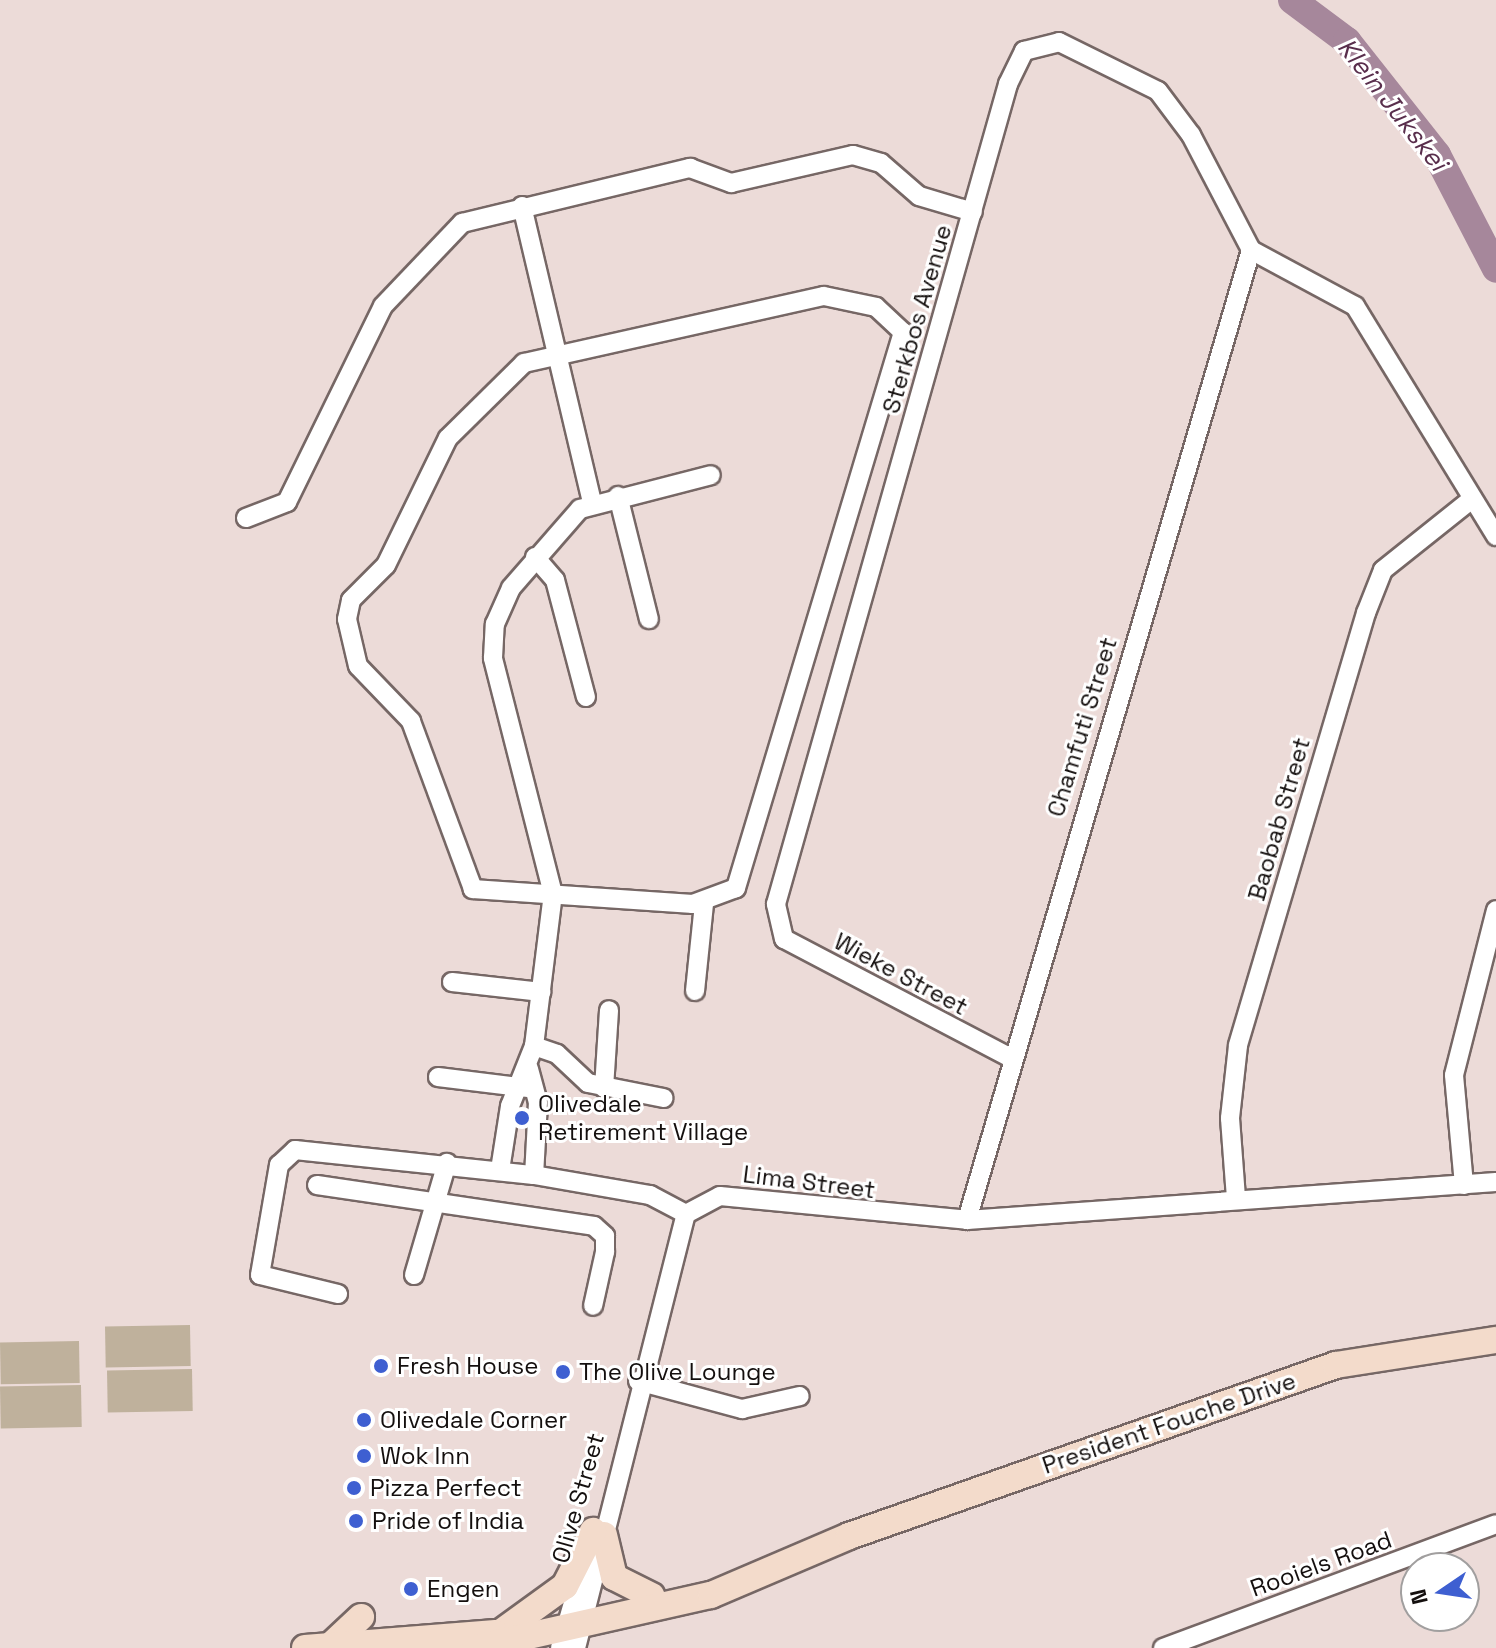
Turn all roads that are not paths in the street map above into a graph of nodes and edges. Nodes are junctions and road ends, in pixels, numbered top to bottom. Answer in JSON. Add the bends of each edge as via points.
{"nodes":[{"id":1,"x":522,"y":206,"type":"junction"},
{"id":2,"x":973,"y":212,"type":"junction"},
{"id":3,"x":1251,"y":250,"type":"junction"},
{"id":4,"x":555,"y":352,"type":"junction"},
{"id":5,"x":711,"y":475,"type":"dead end"},
{"id":6,"x":618,"y":496,"type":"junction"},
{"id":7,"x":1472,"y":499,"type":"junction"},
{"id":8,"x":592,"y":503,"type":"junction"},
{"id":9,"x":246,"y":518,"type":"dead end"},
{"id":10,"x":1496,"y":536,"type":"edge"},
{"id":11,"x":535,"y":557,"type":"junction"},
{"id":12,"x":649,"y":619,"type":"dead end"},
{"id":13,"x":586,"y":697,"type":"dead end"},
{"id":14,"x":553,"y":894,"type":"junction"},
{"id":15,"x":704,"y":904,"type":"junction"},
{"id":16,"x":1496,"y":910,"type":"edge"},
{"id":17,"x":776,"y":923,"type":"joint"},
{"id":18,"x":452,"y":982,"type":"dead end"},
{"id":19,"x":695,"y":991,"type":"dead end"},
{"id":20,"x":541,"y":992,"type":"junction"},
{"id":21,"x":609,"y":1010,"type":"dead end"},
{"id":22,"x":534,"y":1046,"type":"junction"},
{"id":23,"x":1011,"y":1058,"type":"junction"},
{"id":24,"x":438,"y":1077,"type":"dead end"},
{"id":25,"x":527,"y":1088,"type":"junction"},
{"id":26,"x":604,"y":1088,"type":"junction"},
{"id":27,"x":664,"y":1098,"type":"dead end"},
{"id":28,"x":447,"y":1163,"type":"junction"},
{"id":29,"x":500,"y":1170,"type":"junction"},
{"id":30,"x":534,"y":1175,"type":"junction"},
{"id":31,"x":1496,"y":1182,"type":"edge"},
{"id":32,"x":317,"y":1185,"type":"dead end"},
{"id":33,"x":1464,"y":1185,"type":"junction"},
{"id":34,"x":1236,"y":1198,"type":"junction"},
{"id":35,"x":438,"y":1200,"type":"junction"},
{"id":36,"x":686,"y":1214,"type":"junction"},
{"id":37,"x":967,"y":1220,"type":"junction"},
{"id":38,"x":414,"y":1275,"type":"dead end"},
{"id":39,"x":338,"y":1294,"type":"dead end"},
{"id":40,"x":593,"y":1306,"type":"dead end"},
{"id":41,"x":1496,"y":1340,"type":"edge"},
{"id":42,"x":643,"y":1375,"type":"junction"},
{"id":43,"x":800,"y":1396,"type":"dead end"},
{"id":44,"x":1496,"y":1524,"type":"edge"},
{"id":45,"x":598,"y":1533,"type":"junction"},
{"id":46,"x":654,"y":1603,"type":"junction"},
{"id":47,"x":361,"y":1617,"type":"dead end"},
{"id":48,"x":575,"y":1634,"type":"edge"},
{"id":49,"x":495,"y":1643,"type":"edge"},
{"id":50,"x":317,"y":1647,"type":"edge"},
{"id":51,"x":1166,"y":1647,"type":"edge"}],
"edges":[{"from":1,"to":2,"type":"street","via":[[690,168],[731,183],[853,155],[881,163],[919,196]]},
{"from":1,"to":4,"type":"street"},
{"from":1,"to":9,"type":"street","via":[[462,223],[417,263],[383,306],[287,502]]},
{"from":2,"to":3,"type":"street","name":"Sterkbos Avenue","via":[[1018,59],[1052,41],[1158,91],[1191,135]]},
{"from":2,"to":17,"type":"street","name":"Sterkbos Avenue","via":[[785,861]]},
{"from":3,"to":7,"type":"street","via":[[1355,306]]},
{"from":3,"to":23,"type":"street","name":"Chamfuti Street"},
{"from":4,"to":8,"type":"street"},
{"from":4,"to":14,"type":"street","via":[[505,376],[448,438],[386,565],[351,600],[347,619],[364,678],[411,721],[466,883],[509,896]]},
{"from":4,"to":15,"type":"street","via":[[802,297],[876,307],[903,332],[736,888]]},
{"from":5,"to":6,"type":"street"},
{"from":6,"to":8,"type":"street"},
{"from":6,"to":12,"type":"street"},
{"from":7,"to":10,"type":"street"},
{"from":7,"to":34,"type":"street","name":"Baobab Street","via":[[1383,570],[1366,613],[1238,1045],[1230,1118]]},
{"from":8,"to":11,"type":"street","via":[[569,517]]},
{"from":11,"to":13,"type":"street","via":[[555,580]]},
{"from":11,"to":14,"type":"street","via":[[503,603],[492,639]]},
{"from":14,"to":15,"type":"street"},
{"from":14,"to":20,"type":"street"},
{"from":15,"to":19,"type":"street"},
{"from":16,"to":33,"type":"street","via":[[1454,1075]]},
{"from":17,"to":23,"type":"street","name":"Wieke Street","via":[[784,939]]},
{"from":18,"to":20,"type":"street"},
{"from":20,"to":22,"type":"street"},
{"from":21,"to":26,"type":"street"},
{"from":22,"to":25,"type":"street"},
{"from":22,"to":26,"type":"street"},
{"from":23,"to":37,"type":"street","name":"Chamfuti Street"},
{"from":24,"to":25,"type":"street"},
{"from":25,"to":29,"type":"street"},
{"from":25,"to":30,"type":"street"},
{"from":26,"to":27,"type":"street"},
{"from":28,"to":29,"type":"street"},
{"from":28,"to":35,"type":"street"},
{"from":28,"to":39,"type":"street","via":[[306,1148],[286,1155],[260,1275]]},
{"from":29,"to":30,"type":"street"},
{"from":30,"to":36,"type":"street","via":[[650,1195]]},
{"from":31,"to":33,"type":"street","name":"Lima Street"},
{"from":32,"to":35,"type":"street"},
{"from":33,"to":34,"type":"street","name":"Lima Street"},
{"from":34,"to":37,"type":"street","name":"Lima Street"},
{"from":35,"to":38,"type":"street"},
{"from":35,"to":40,"type":"street","via":[[600,1229],[605,1252]]},
{"from":36,"to":37,"type":"street","name":"Lima Street","via":[[720,1196]]},
{"from":36,"to":42,"type":"street","name":"Olive Street"},
{"from":41,"to":46,"type":"street","name":"President Fouche Drive","via":[[1405,1350],[1321,1370]]},
{"from":42,"to":43,"type":"street","via":[[742,1409]]},
{"from":42,"to":45,"type":"street","name":"Olive Street"},
{"from":44,"to":51,"type":"street","name":"Rooiels Road"},
{"from":45,"to":46,"type":"street","via":[[614,1577]]},
{"from":45,"to":48,"type":"street","name":"Olive Street"},
{"from":45,"to":49,"type":"street","via":[[565,1586]]},
{"from":46,"to":48,"type":"street","name":"President Fouche Drive"},
{"from":47,"to":50,"type":"street"},
{"from":48,"to":49,"type":"street","name":"President Fouche Drive"},
{"from":49,"to":50,"type":"street","name":"President Fouche Drive"}]}
